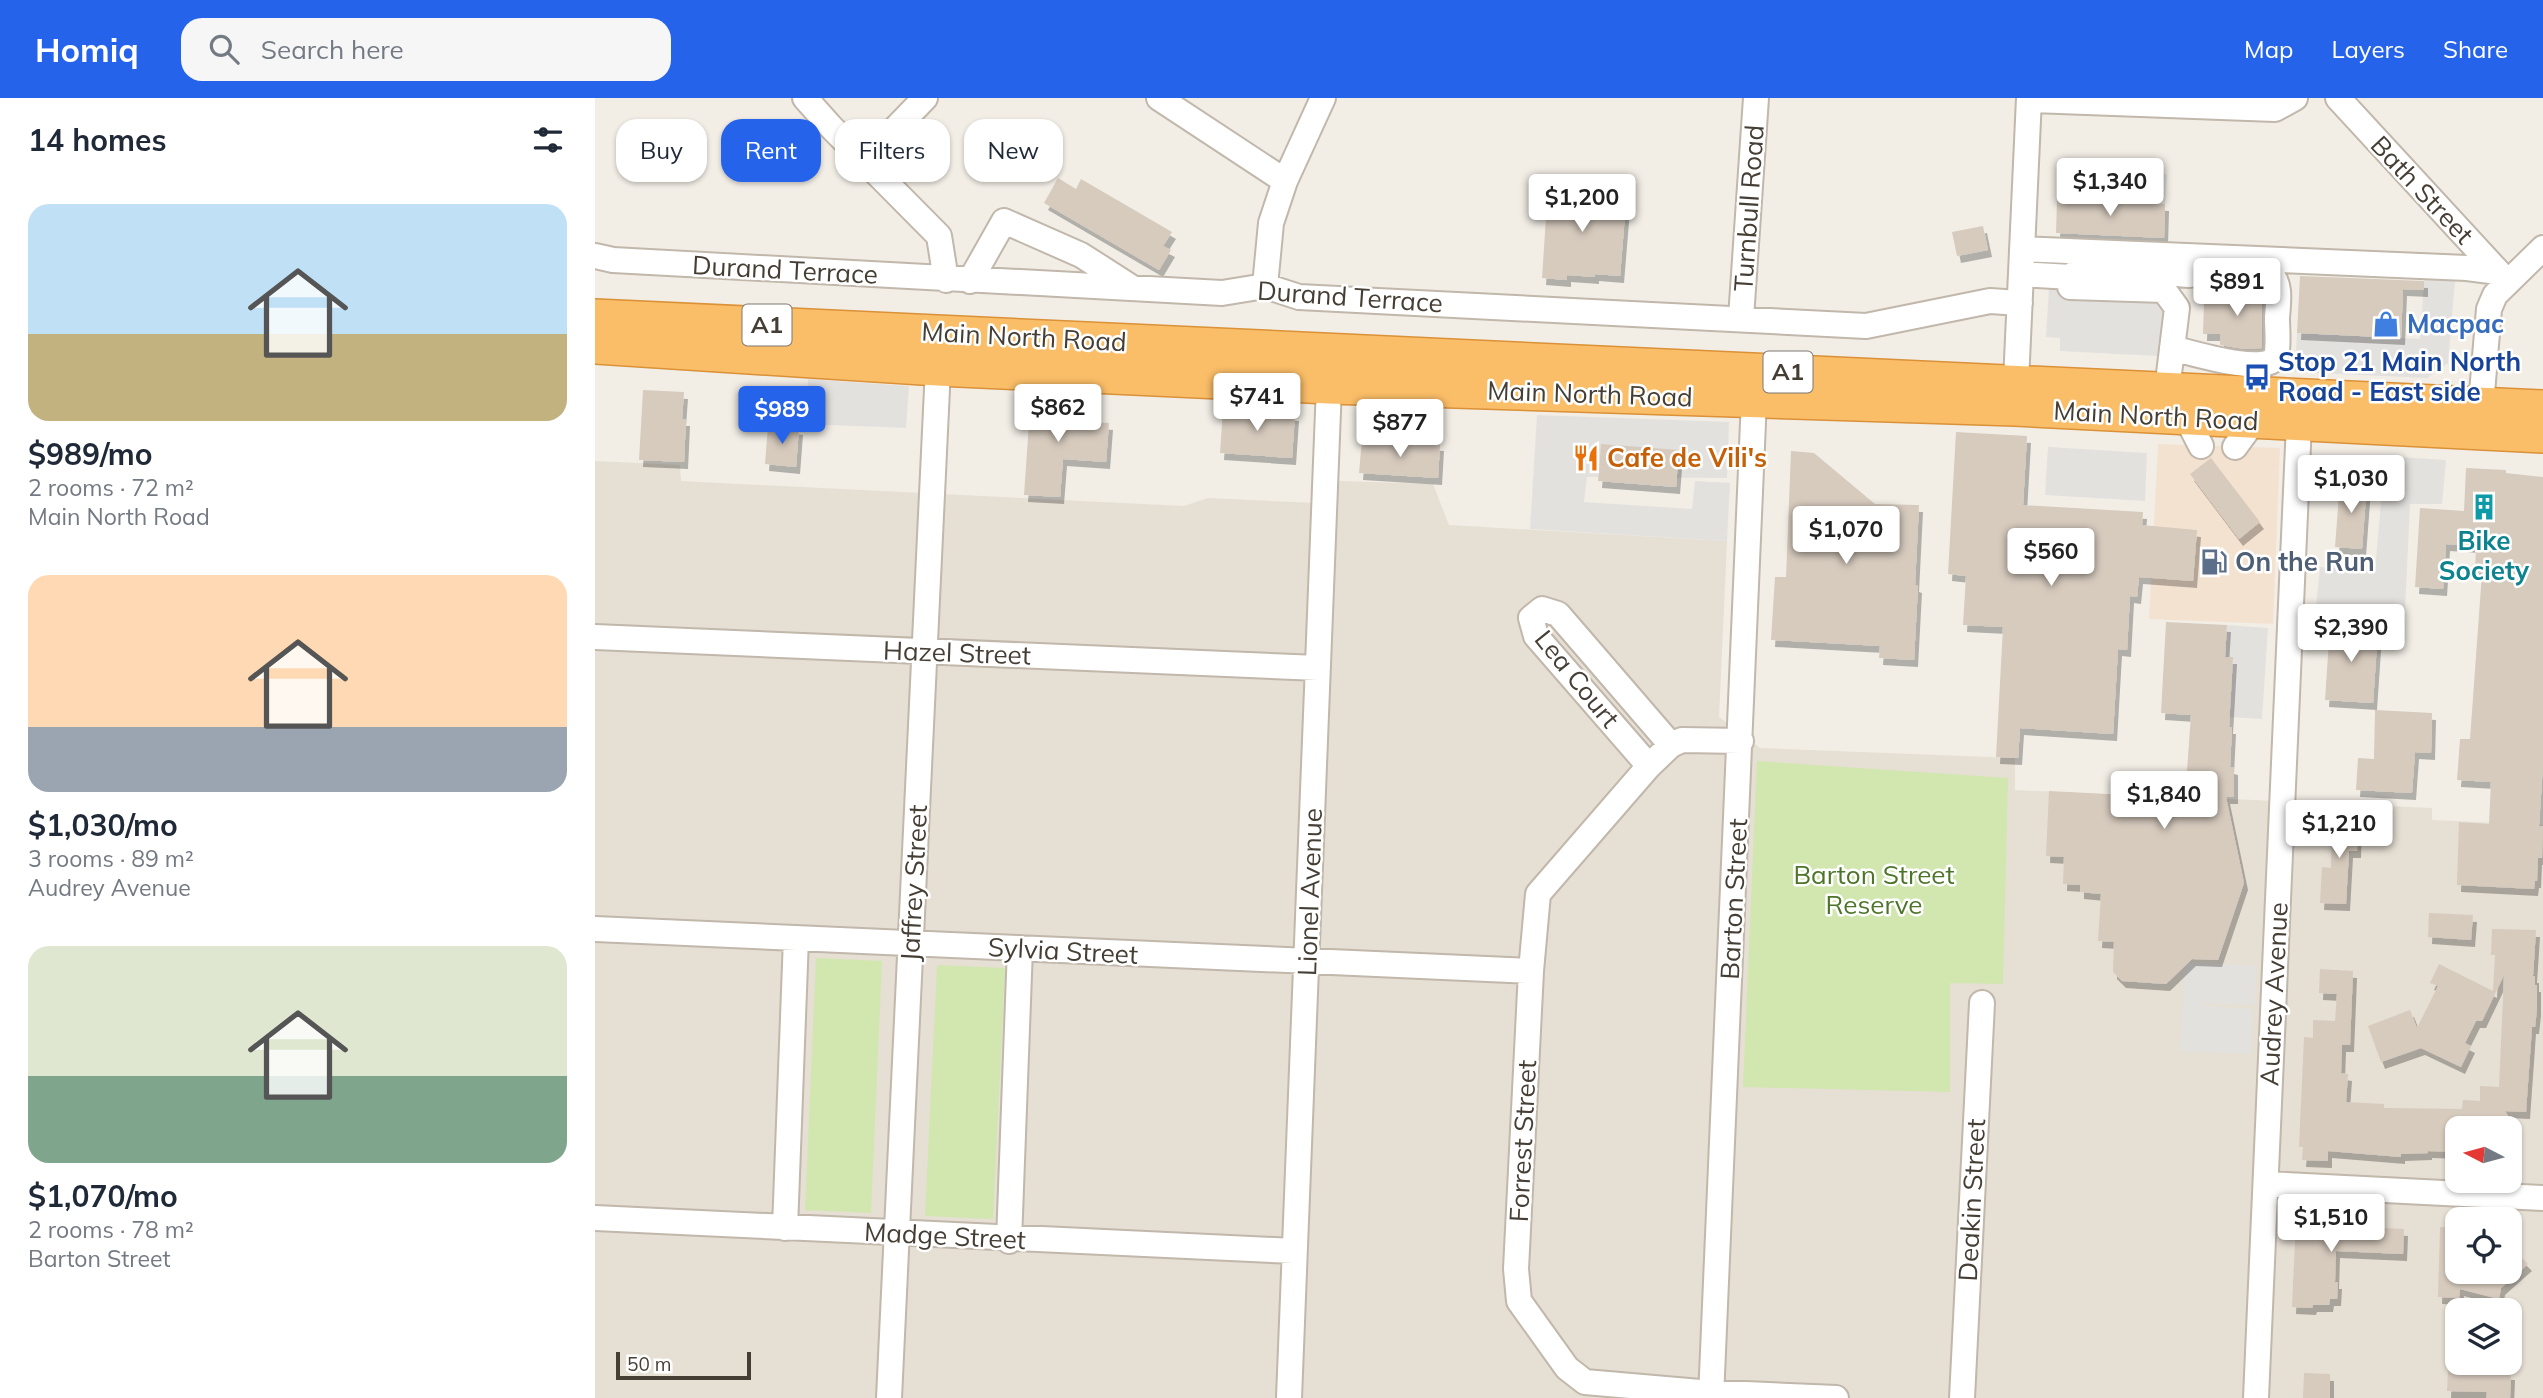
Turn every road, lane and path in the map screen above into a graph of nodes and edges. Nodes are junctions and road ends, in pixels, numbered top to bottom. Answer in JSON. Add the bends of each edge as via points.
{"nodes":[{"id":1,"x":805,"y":98,"type":"edge"},
{"id":2,"x":925,"y":98,"type":"edge"},
{"id":3,"x":1159,"y":98,"type":"edge"},
{"id":4,"x":1323,"y":98,"type":"edge"},
{"id":5,"x":1756,"y":98,"type":"edge"},
{"id":6,"x":2295,"y":98,"type":"edge"},
{"id":7,"x":2338,"y":98,"type":"edge"},
{"id":8,"x":2029,"y":99,"type":"edge"},
{"id":9,"x":905,"y":119,"type":"edge"},
{"id":10,"x":835,"y":130,"type":"edge"},
{"id":11,"x":1285,"y":181,"type":"junction"},
{"id":12,"x":885,"y":182,"type":"edge"},
{"id":13,"x":2543,"y":248,"type":"edge"},
{"id":14,"x":2022,"y":249,"type":"junction"},
{"id":15,"x":595,"y":256,"type":"edge"},
{"id":16,"x":2518,"y":272,"type":"edge"},
{"id":17,"x":2021,"y":274,"type":"junction"},
{"id":18,"x":958,"y":280,"type":"junction"},
{"id":19,"x":2071,"y":282,"type":"junction"},
{"id":20,"x":1265,"y":286,"type":"junction"},
{"id":21,"x":1135,"y":289,"type":"junction"},
{"id":22,"x":2020,"y":303,"type":"junction"},
{"id":23,"x":595,"y":317,"type":"edge"},
{"id":24,"x":1741,"y":318,"type":"junction"},
{"id":25,"x":939,"y":333,"type":"junction"},
{"id":26,"x":595,"y":346,"type":"edge"},
{"id":27,"x":2172,"y":348,"type":"junction"},
{"id":28,"x":938,"y":368,"type":"junction"},
{"id":29,"x":1329,"y":386,"type":"junction"},
{"id":30,"x":2015,"y":395,"type":"junction"},
{"id":31,"x":1754,"y":399,"type":"junction"},
{"id":32,"x":2543,"y":408,"type":"edge"},
{"id":33,"x":2300,"y":409,"type":"junction"},
{"id":34,"x":2185,"y":418,"type":"junction"},
{"id":35,"x":2480,"y":419,"type":"junction"},
{"id":36,"x":2543,"y":435,"type":"edge"},
{"id":37,"x":595,"y":637,"type":"edge"},
{"id":38,"x":925,"y":651,"type":"junction"},
{"id":39,"x":1318,"y":668,"type":"junction"},
{"id":40,"x":1741,"y":741,"type":"junction"},
{"id":41,"x":1671,"y":745,"type":"junction"},
{"id":42,"x":1649,"y":766,"type":"junction"},
{"id":43,"x":595,"y":929,"type":"edge"},
{"id":44,"x":796,"y":938,"type":"junction"},
{"id":45,"x":912,"y":944,"type":"junction"},
{"id":46,"x":1020,"y":948,"type":"junction"},
{"id":47,"x":1307,"y":962,"type":"junction"},
{"id":48,"x":1531,"y":971,"type":"junction"},
{"id":49,"x":1982,"y":1003,"type":"dead end"},
{"id":50,"x":2266,"y":1184,"type":"junction"},
{"id":51,"x":2543,"y":1198,"type":"edge"},
{"id":52,"x":595,"y":1218,"type":"edge"},
{"id":53,"x":785,"y":1228,"type":"junction"},
{"id":54,"x":896,"y":1232,"type":"junction"},
{"id":55,"x":1009,"y":1241,"type":"junction"},
{"id":56,"x":1294,"y":1251,"type":"junction"},
{"id":57,"x":1711,"y":1395,"type":"edge"},
{"id":58,"x":889,"y":1398,"type":"edge"},
{"id":59,"x":1289,"y":1398,"type":"edge"},
{"id":60,"x":1836,"y":1398,"type":"edge"},
{"id":61,"x":1962,"y":1398,"type":"edge"},
{"id":62,"x":2256,"y":1398,"type":"edge"}],
"edges":[{"from":1,"to":10,"type":"street"},
{"from":2,"to":9,"type":"street"},
{"from":3,"to":11,"type":"street"},
{"from":4,"to":11,"type":"street"},
{"from":5,"to":24,"type":"street","name":"Turnbull Road"},
{"from":6,"to":8,"type":"street","via":[[2274,109]]},
{"from":7,"to":16,"type":"street","name":"Bath Street"},
{"from":8,"to":14,"type":"street"},
{"from":11,"to":20,"type":"street","via":[[1271,223]]},
{"from":12,"to":18,"type":"street","via":[[939,236]]},
{"from":13,"to":16,"type":"street"},
{"from":14,"to":16,"type":"street"},
{"from":14,"to":17,"type":"street"},
{"from":15,"to":18,"type":"street","name":"Durand Terrace"},
{"from":16,"to":35,"type":"street","via":[[2495,295],[2489,309]]},
{"from":17,"to":19,"type":"street"},
{"from":17,"to":22,"type":"street"},
{"from":18,"to":21,"type":"street","name":"Durand Terrace"},
{"from":18,"to":21,"type":"street","via":[[1004,221],[1081,255]]},
{"from":19,"to":27,"type":"street","via":[[2164,290],[2177,308]]},
{"from":19,"to":27,"type":"street","via":[[2082,266],[2189,275],[2269,272],[2276,278],[2273,361],[2265,365],[2228,362]]},
{"from":20,"to":21,"type":"street","name":"Durand Terrace","via":[[1222,293]]},
{"from":20,"to":24,"type":"street","name":"Durand Terrace","via":[[1299,297]]},
{"from":22,"to":24,"type":"street","name":"Durand Terrace","via":[[1990,301],[1866,326]]},
{"from":22,"to":30,"type":"street"},
{"from":23,"to":25,"type":"highway","name":"Main North Road","number":"A1"},
{"from":25,"to":28,"type":"highway"},
{"from":25,"to":30,"type":"highway","name":"Main North Road","number":"A1"},
{"from":26,"to":28,"type":"highway","name":"Main North Road","number":"A1"},
{"from":27,"to":34,"type":"street"},
{"from":28,"to":29,"type":"highway","name":"Main North Road","number":"A1"},
{"from":28,"to":38,"type":"street","name":"Jaffrey Street"},
{"from":29,"to":31,"type":"highway","name":"Main North Road","number":"A1"},
{"from":29,"to":39,"type":"street","name":"Lionel Avenue"},
{"from":30,"to":31,"type":"highway","name":"Main North Road","number":"A1"},
{"from":30,"to":34,"type":"highway","name":"Main North Road","number":"A1"},
{"from":31,"to":40,"type":"street","name":"Barton Street"},
{"from":32,"to":35,"type":"highway","name":"Main North Road","number":"A1"},
{"from":33,"to":34,"type":"highway","name":"Main North Road","number":"A1"},
{"from":33,"to":34,"type":"highway","name":"Main North Road","number":"A1","via":[[2245,434]]},
{"from":33,"to":35,"type":"highway","name":"Main North Road","number":"A1"},
{"from":33,"to":50,"type":"street","name":"Audrey Avenue","via":[[2287,504]]},
{"from":35,"to":36,"type":"highway","name":"Main North Road","number":"A1"},
{"from":37,"to":38,"type":"street","name":"Hazel Street"},
{"from":38,"to":39,"type":"street","name":"Hazel Street"},
{"from":38,"to":45,"type":"street","name":"Jaffrey Street"},
{"from":39,"to":47,"type":"street","name":"Lionel Avenue"},
{"from":40,"to":41,"type":"street","via":[[1682,740]]},
{"from":40,"to":57,"type":"street","name":"Barton Street"},
{"from":41,"to":42,"type":"street","name":"Forrest Street"},
{"from":41,"to":42,"type":"street","name":"Lea Court","via":[[1558,614],[1542,609],[1531,618],[1536,636]]},
{"from":42,"to":48,"type":"street","name":"Forrest Street","via":[[1538,894]]},
{"from":43,"to":44,"type":"street","name":"Sylvia Street"},
{"from":44,"to":45,"type":"street","name":"Sylvia Street"},
{"from":44,"to":53,"type":"street"},
{"from":45,"to":46,"type":"street","name":"Sylvia Street"},
{"from":45,"to":54,"type":"street","name":"Jaffrey Street"},
{"from":46,"to":47,"type":"street","name":"Sylvia Street"},
{"from":46,"to":55,"type":"street"},
{"from":47,"to":48,"type":"street","name":"Sylvia Street"},
{"from":47,"to":56,"type":"street","name":"Lionel Avenue"},
{"from":48,"to":57,"type":"street","name":"Forrest Street","via":[[1516,1269],[1519,1301],[1567,1368],[1585,1382]]},
{"from":49,"to":61,"type":"street","name":"Deakin Street"},
{"from":50,"to":51,"type":"street"},
{"from":50,"to":62,"type":"street","name":"Audrey Avenue"},
{"from":52,"to":53,"type":"street","name":"Madge Street"},
{"from":53,"to":54,"type":"street","name":"Madge Street"},
{"from":54,"to":55,"type":"street","name":"Madge Street"},
{"from":54,"to":58,"type":"street","name":"Jaffrey Street"},
{"from":55,"to":56,"type":"street","name":"Madge Street"},
{"from":56,"to":59,"type":"street","name":"Lionel Avenue"},
{"from":57,"to":60,"type":"street","name":"Forrest Street"}]}
